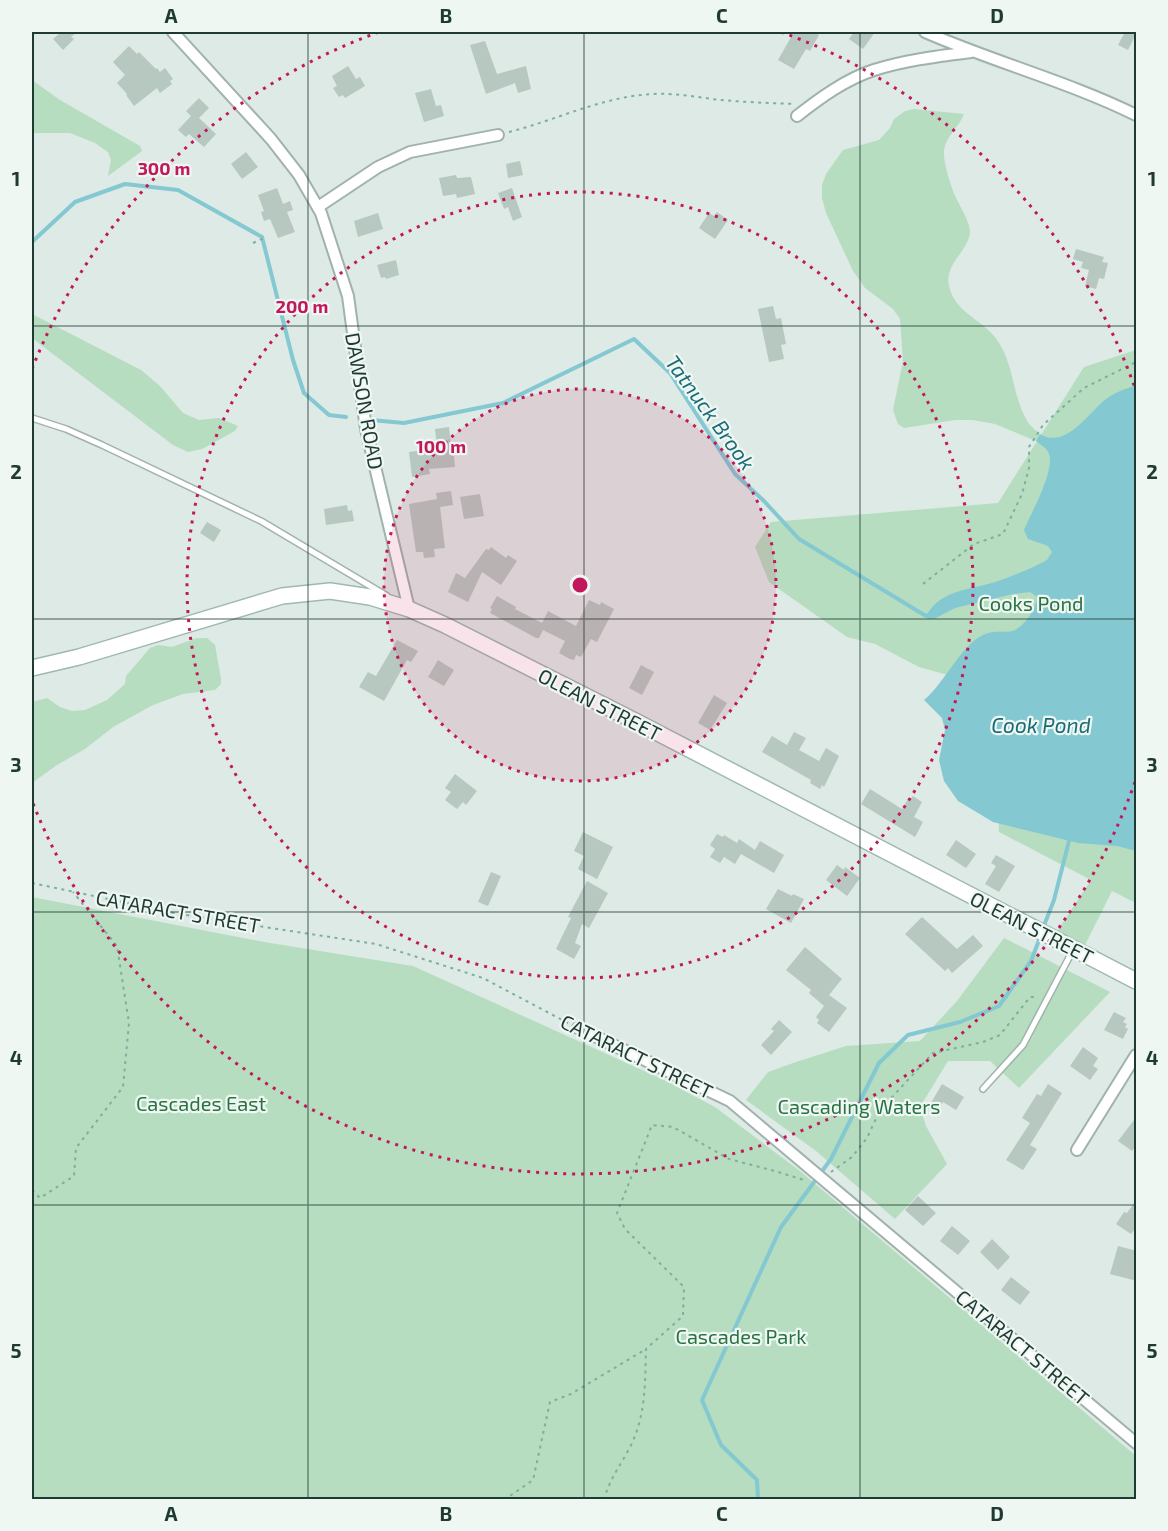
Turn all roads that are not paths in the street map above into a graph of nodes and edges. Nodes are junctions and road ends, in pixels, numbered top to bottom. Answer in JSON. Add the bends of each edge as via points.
{"nodes":[{"id":1,"x":173,"y":32,"type":"edge"},
{"id":2,"x":929,"y":32,"type":"edge"},
{"id":3,"x":971,"y":52,"type":"junction"},
{"id":4,"x":797,"y":116,"type":"dead end"},
{"id":5,"x":1137,"y":116,"type":"edge"},
{"id":6,"x":498,"y":135,"type":"road end"},
{"id":7,"x":318,"y":207,"type":"junction"},
{"id":8,"x":32,"y":418,"type":"edge"},
{"id":9,"x":409,"y":609,"type":"junction"},
{"id":10,"x":32,"y":668,"type":"edge"},
{"id":11,"x":1073,"y":948,"type":"junction"},
{"id":12,"x":1137,"y":981,"type":"edge"},
{"id":13,"x":578,"y":1028,"type":"road end"},
{"id":14,"x":1137,"y":1055,"type":"edge"},
{"id":15,"x":983,"y":1089,"type":"dead end"},
{"id":16,"x":1077,"y":1150,"type":"dead end"},
{"id":17,"x":1137,"y":1443,"type":"edge"}],
"edges":[{"from":1,"to":7,"type":"street","name":"DAWSON ROAD","via":[[271,139]]},
{"from":2,"to":3,"type":"street"},
{"from":3,"to":4,"type":"street","via":[[873,70],[819,99]]},
{"from":3,"to":5,"type":"street"},
{"from":6,"to":7,"type":"street","via":[[410,152],[378,166]]},
{"from":7,"to":9,"type":"street","name":"DAWSON ROAD","via":[[348,296],[366,429]]},
{"from":8,"to":9,"type":"lane","via":[[93,441],[261,521]]},
{"from":9,"to":10,"type":"street","name":"OLEAN STREET","via":[[370,597],[330,591],[282,596]]},
{"from":9,"to":11,"type":"street","name":"OLEAN STREET"},
{"from":11,"to":12,"type":"street","name":"OLEAN STREET"},
{"from":11,"to":15,"type":"lane","via":[[1023,1045]]},
{"from":13,"to":17,"type":"street","name":"CATARACT STREET","via":[[730,1101]]},
{"from":14,"to":16,"type":"street"}]}
